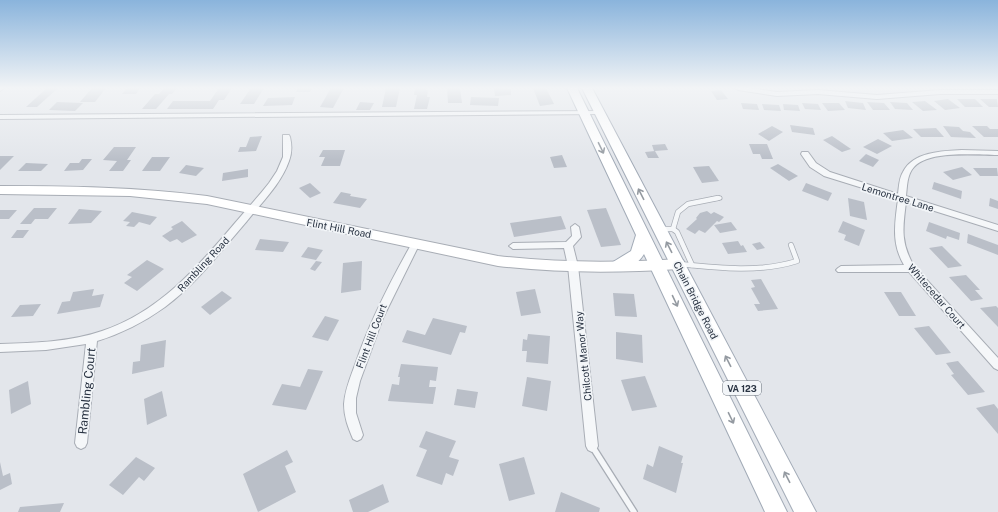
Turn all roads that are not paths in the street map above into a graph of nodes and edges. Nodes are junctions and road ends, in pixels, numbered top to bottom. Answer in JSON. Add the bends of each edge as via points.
{"nodes":[{"id":1,"x":584,"y":113,"type":"junction"},
{"id":2,"x":600,"y":113,"type":"joint"},
{"id":3,"x":0,"y":116,"type":"edge"},
{"id":4,"x":286,"y":137,"type":"dead end"},
{"id":5,"x":998,"y":153,"type":"edge"},
{"id":6,"x":805,"y":154,"type":"dead end"},
{"id":7,"x":0,"y":190,"type":"edge"},
{"id":8,"x":720,"y":198,"type":"dead end"},
{"id":9,"x":902,"y":198,"type":"junction"},
{"id":10,"x":252,"y":209,"type":"junction"},
{"id":11,"x":575,"y":227,"type":"dead end"},
{"id":12,"x":998,"y":228,"type":"edge"},
{"id":13,"x":666,"y":229,"type":"junction"},
{"id":14,"x":643,"y":234,"type":"junction"},
{"id":15,"x":416,"y":243,"type":"junction"},
{"id":16,"x":568,"y":245,"type":"junction"},
{"id":17,"x":791,"y":245,"type":"dead end"},
{"id":18,"x":513,"y":246,"type":"dead end"},
{"id":19,"x":685,"y":265,"type":"junction"},
{"id":20,"x":573,"y":266,"type":"junction"},
{"id":21,"x":618,"y":266,"type":"junction"},
{"id":22,"x":658,"y":266,"type":"junction"},
{"id":23,"x":911,"y":268,"type":"junction"},
{"id":24,"x":841,"y":270,"type":"dead end"},
{"id":25,"x":92,"y":339,"type":"junction"},
{"id":26,"x":0,"y":348,"type":"edge"},
{"id":27,"x":998,"y":365,"type":"edge"},
{"id":28,"x":356,"y":435,"type":"dead end"},
{"id":29,"x":81,"y":443,"type":"dead end"},
{"id":30,"x":592,"y":446,"type":"joint"},
{"id":31,"x":634,"y":512,"type":"edge"},
{"id":32,"x":776,"y":512,"type":"edge"},
{"id":33,"x":805,"y":512,"type":"edge"}],
"edges":[{"from":1,"to":2,"type":"street"},
{"from":1,"to":3,"type":"street"},
{"from":1,"to":14,"type":"main road","name":"Chain Bridge Road","number":"VA 123","one_way":true},
{"from":13,"to":2,"type":"main road","name":"Chain Bridge Road","number":"VA 123","one_way":true},
{"from":4,"to":10,"type":"street","name":"Rambling Road","via":[[288,145],[284,165],[270,188]]},
{"from":5,"to":9,"type":"street","name":"Whitecedar Court","via":[[944,154],[922,158],[909,167]]},
{"from":6,"to":9,"type":"street","name":"Lemontree Lane","via":[[813,165],[826,174]]},
{"from":7,"to":10,"type":"street","name":"Flint Hill Road","via":[[149,192]]},
{"from":8,"to":13,"type":"lane","via":[[688,204],[678,212]]},
{"from":9,"to":12,"type":"street","name":"Lemontree Lane"},
{"from":9,"to":23,"type":"street","name":"Whitecedar Court","via":[[897,232],[901,250]]},
{"from":10,"to":15,"type":"street","name":"Flint Hill Road"},
{"from":10,"to":25,"type":"street","name":"Rambling Road","via":[[208,261],[175,294],[140,318]]},
{"from":11,"to":16,"type":"street","via":[[577,237]]},
{"from":13,"to":19,"type":"main road","name":"Chain Bridge Road","number":"VA 123"},
{"from":14,"to":21,"type":"main road","via":[[638,255]]},
{"from":14,"to":22,"type":"main road","name":"Chain Bridge Road","number":"VA 123"},
{"from":15,"to":20,"type":"street","name":"Flint Hill Road","via":[[498,261]]},
{"from":15,"to":28,"type":"street","name":"Flint Hill Court","via":[[380,310],[358,370],[350,408],[351,422]]},
{"from":16,"to":18,"type":"street"},
{"from":16,"to":20,"type":"street","name":"Chilcott Manor Way"},
{"from":17,"to":19,"type":"lane","via":[[797,261],[792,263],[744,267]]},
{"from":19,"to":22,"type":"street","name":"Flint Hill Road"},
{"from":33,"to":19,"type":"main road","name":"Chain Bridge Road","number":"VA 123","one_way":true},
{"from":20,"to":21,"type":"street","name":"Flint Hill Road"},
{"from":20,"to":30,"type":"street","name":"Chilcott Manor Way"},
{"from":21,"to":22,"type":"street","name":"Flint Hill Road"},
{"from":22,"to":32,"type":"main road","name":"Chain Bridge Road","number":"VA 123","one_way":true},
{"from":23,"to":24,"type":"street"},
{"from":23,"to":27,"type":"street","name":"Whitecedar Court"},
{"from":25,"to":26,"type":"street","name":"Rambling Road","via":[[48,346]]},
{"from":25,"to":29,"type":"street","name":"Rambling Court"},
{"from":30,"to":31,"type":"lane"}]}
